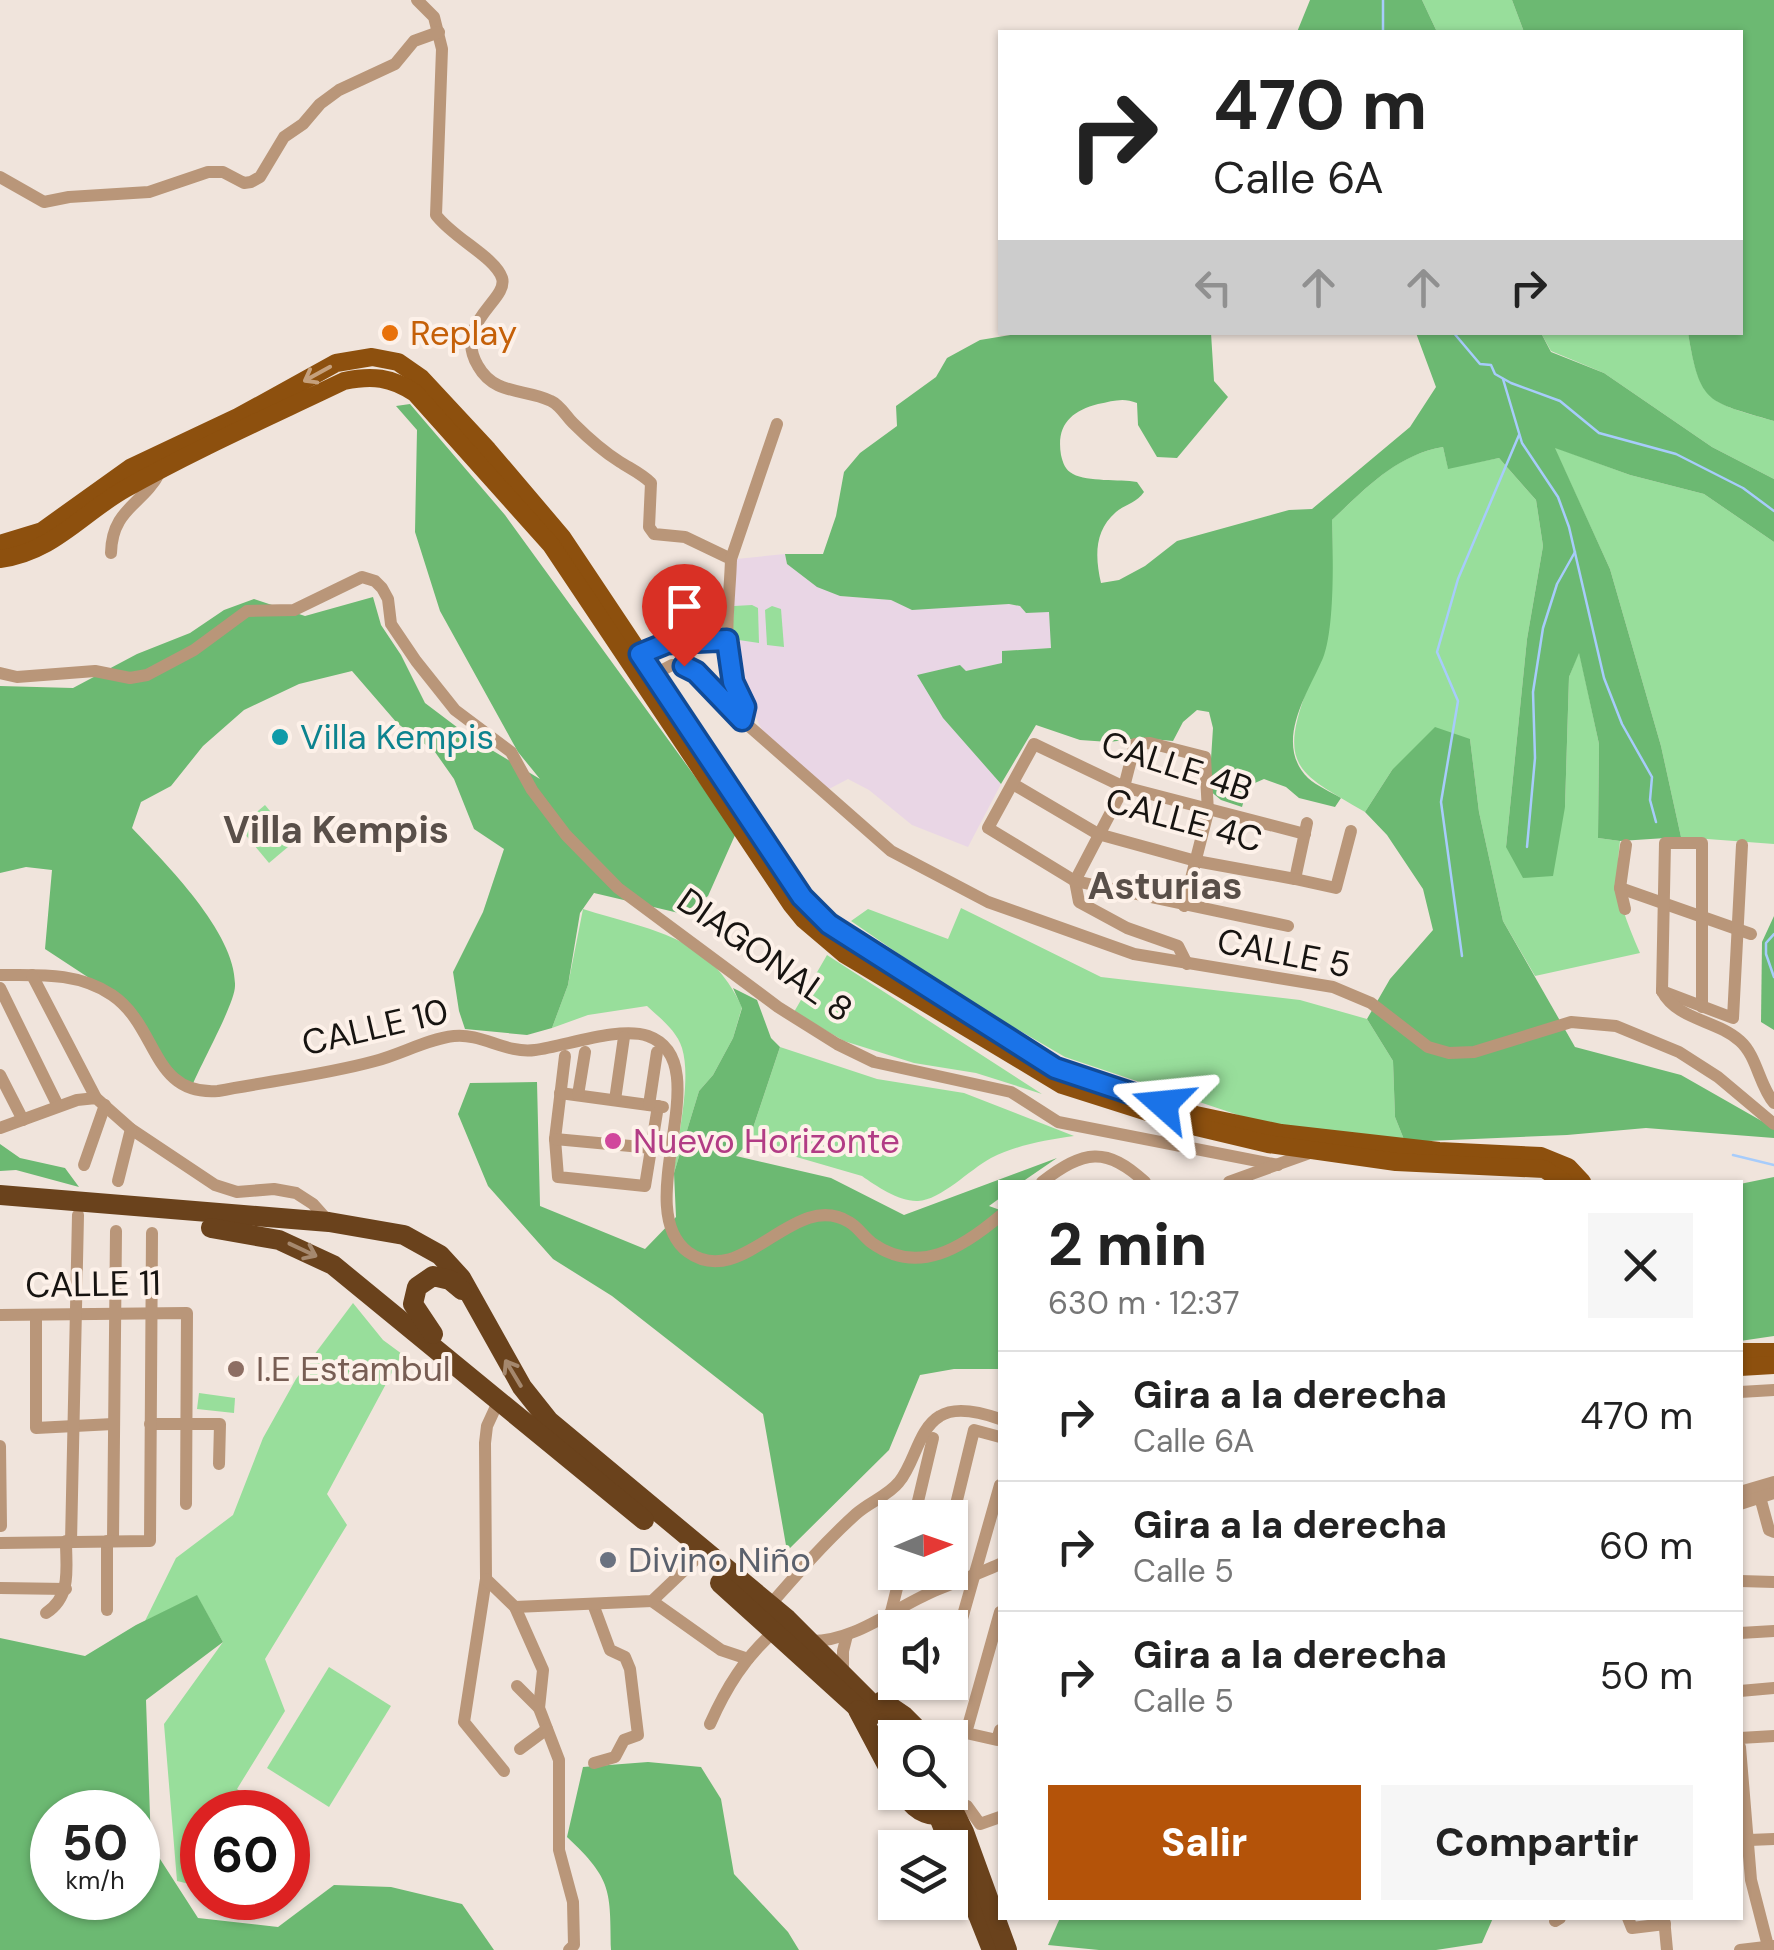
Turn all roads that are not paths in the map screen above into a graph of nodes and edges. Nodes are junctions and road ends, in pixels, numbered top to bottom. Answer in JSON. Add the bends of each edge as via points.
{"nodes":[{"id":1,"x":417,"y":0,"type":"edge"},
{"id":2,"x":440,"y":32,"type":"junction"},
{"id":3,"x":0,"y":177,"type":"edge"},
{"id":4,"x":778,"y":424,"type":"dead end"},
{"id":5,"x":161,"y":469,"type":"junction"},
{"id":6,"x":0,"y":544,"type":"edge"},
{"id":7,"x":111,"y":553,"type":"dead end"},
{"id":8,"x":730,"y":558,"type":"junction"},
{"id":9,"x":0,"y":559,"type":"edge"},
{"id":10,"x":588,"y":590,"type":"junction"},
{"id":11,"x":727,"y":640,"type":"junction"},
{"id":12,"x":633,"y":658,"type":"junction"},
{"id":13,"x":0,"y":673,"type":"edge"},
{"id":14,"x":647,"y":679,"type":"junction"},
{"id":15,"x":742,"y":720,"type":"junction"},
{"id":16,"x":1013,"y":784,"type":"junction"},
{"id":17,"x":1124,"y":787,"type":"junction"},
{"id":18,"x":1208,"y":812,"type":"junction"},
{"id":19,"x":1351,"y":831,"type":"dead end"},
{"id":20,"x":1098,"y":834,"type":"junction"},
{"id":21,"x":1626,"y":845,"type":"dead end"},
{"id":22,"x":1742,"y":845,"type":"dead end"},
{"id":23,"x":1196,"y":861,"type":"junction"},
{"id":24,"x":1293,"y":878,"type":"junction"},
{"id":25,"x":1075,"y":881,"type":"junction"},
{"id":26,"x":1620,"y":888,"type":"junction"},
{"id":27,"x":1665,"y":904,"type":"junction"},
{"id":28,"x":1184,"y":906,"type":"junction"},
{"id":29,"x":1625,"y":910,"type":"dead end"},
{"id":30,"x":1704,"y":918,"type":"junction"},
{"id":31,"x":1288,"y":926,"type":"dead end"},
{"id":32,"x":1745,"y":932,"type":"junction"},
{"id":33,"x":1187,"y":964,"type":"junction"},
{"id":34,"x":0,"y":975,"type":"edge"},
{"id":35,"x":32,"y":975,"type":"junction"},
{"id":36,"x":0,"y":988,"type":"edge"},
{"id":37,"x":1662,"y":991,"type":"junction"},
{"id":38,"x":1702,"y":1007,"type":"junction"},
{"id":39,"x":624,"y":1036,"type":"dead end"},
{"id":40,"x":584,"y":1052,"type":"dead end"},
{"id":41,"x":657,"y":1052,"type":"dead end"},
{"id":42,"x":565,"y":1056,"type":"dead end"},
{"id":43,"x":0,"y":1075,"type":"edge"},
{"id":44,"x":560,"y":1092,"type":"junction"},
{"id":45,"x":578,"y":1095,"type":"junction"},
{"id":46,"x":615,"y":1100,"type":"junction"},
{"id":47,"x":100,"y":1101,"type":"junction"},
{"id":48,"x":1774,"y":1103,"type":"edge"},
{"id":49,"x":654,"y":1105,"type":"junction"},
{"id":50,"x":58,"y":1106,"type":"junction"},
{"id":51,"x":676,"y":1108,"type":"junction"},
{"id":52,"x":23,"y":1120,"type":"junction"},
{"id":53,"x":1774,"y":1124,"type":"edge"},
{"id":54,"x":0,"y":1128,"type":"edge"},
{"id":55,"x":131,"y":1129,"type":"junction"},
{"id":56,"x":554,"y":1139,"type":"junction"},
{"id":57,"x":1341,"y":1142,"type":"junction"},
{"id":58,"x":652,"y":1148,"type":"junction"},
{"id":59,"x":1314,"y":1152,"type":"junction"},
{"id":60,"x":84,"y":1165,"type":"dead end"},
{"id":61,"x":1278,"y":1165,"type":"junction"},
{"id":62,"x":1045,"y":1180,"type":"edge"},
{"id":63,"x":1143,"y":1180,"type":"edge"},
{"id":64,"x":1236,"y":1180,"type":"edge"},
{"id":65,"x":1571,"y":1180,"type":"edge"},
{"id":66,"x":1572,"y":1180,"type":"edge"},
{"id":67,"x":118,"y":1181,"type":"dead end"},
{"id":68,"x":0,"y":1195,"type":"edge"},
{"id":69,"x":0,"y":1209,"type":"edge"},
{"id":70,"x":78,"y":1216,"type":"junction"},
{"id":71,"x":998,"y":1218,"type":"edge"},
{"id":72,"x":330,"y":1222,"type":"junction"},
{"id":73,"x":116,"y":1231,"type":"dead end"},
{"id":74,"x":152,"y":1233,"type":"dead end"},
{"id":75,"x":150,"y":1313,"type":"junction"},
{"id":76,"x":0,"y":1314,"type":"edge"},
{"id":77,"x":36,"y":1315,"type":"junction"},
{"id":78,"x":114,"y":1315,"type":"junction"},
{"id":79,"x":481,"y":1315,"type":"junction"},
{"id":80,"x":74,"y":1316,"type":"junction"},
{"id":81,"x":1743,"y":1352,"type":"edge"},
{"id":82,"x":1774,"y":1352,"type":"edge"},
{"id":83,"x":1774,"y":1365,"type":"edge"},
{"id":84,"x":1743,"y":1367,"type":"edge"},
{"id":85,"x":468,"y":1374,"type":"junction"},
{"id":86,"x":1774,"y":1390,"type":"edge"},
{"id":87,"x":1743,"y":1392,"type":"edge"},
{"id":88,"x":499,"y":1400,"type":"junction"},
{"id":89,"x":998,"y":1419,"type":"edge"},
{"id":90,"x":113,"y":1424,"type":"junction"},
{"id":91,"x":150,"y":1424,"type":"junction"},
{"id":92,"x":188,"y":1424,"type":"junction"},
{"id":93,"x":74,"y":1427,"type":"junction"},
{"id":94,"x":998,"y":1437,"type":"edge"},
{"id":95,"x":933,"y":1438,"type":"dead end"},
{"id":96,"x":0,"y":1446,"type":"edge"},
{"id":97,"x":219,"y":1464,"type":"dead end"},
{"id":98,"x":1774,"y":1482,"type":"edge"},
{"id":99,"x":1743,"y":1491,"type":"edge"},
{"id":100,"x":998,"y":1492,"type":"edge"},
{"id":101,"x":1767,"y":1495,"type":"edge"},
{"id":102,"x":918,"y":1500,"type":"edge"},
{"id":103,"x":957,"y":1500,"type":"edge"},
{"id":104,"x":1743,"y":1503,"type":"edge"},
{"id":105,"x":186,"y":1504,"type":"dead end"},
{"id":106,"x":1,"y":1526,"type":"edge"},
{"id":107,"x":1771,"y":1531,"type":"edge"},
{"id":108,"x":110,"y":1540,"type":"junction"},
{"id":109,"x":68,"y":1542,"type":"junction"},
{"id":110,"x":0,"y":1544,"type":"edge"},
{"id":111,"x":694,"y":1561,"type":"junction"},
{"id":112,"x":998,"y":1565,"type":"edge"},
{"id":113,"x":976,"y":1575,"type":"junction"},
{"id":114,"x":486,"y":1579,"type":"junction"},
{"id":115,"x":1743,"y":1580,"type":"edge"},
{"id":116,"x":1774,"y":1582,"type":"edge"},
{"id":117,"x":0,"y":1588,"type":"edge"},
{"id":118,"x":66,"y":1589,"type":"junction"},
{"id":119,"x":935,"y":1591,"type":"joint"},
{"id":120,"x":652,"y":1601,"type":"junction"},
{"id":121,"x":594,"y":1604,"type":"junction"},
{"id":122,"x":770,"y":1605,"type":"junction"},
{"id":123,"x":515,"y":1607,"type":"junction"},
{"id":124,"x":108,"y":1610,"type":"dead end"},
{"id":125,"x":895,"y":1610,"type":"edge"},
{"id":126,"x":966,"y":1610,"type":"edge"},
{"id":127,"x":46,"y":1613,"type":"dead end"},
{"id":128,"x":878,"y":1619,"type":"edge"},
{"id":129,"x":998,"y":1619,"type":"edge"},
{"id":130,"x":775,"y":1631,"type":"junction"},
{"id":131,"x":1774,"y":1632,"type":"edge"},
{"id":132,"x":1743,"y":1633,"type":"edge"},
{"id":133,"x":847,"y":1635,"type":"junction"},
{"id":134,"x":810,"y":1641,"type":"junction"},
{"id":135,"x":748,"y":1658,"type":"junction"},
{"id":136,"x":847,"y":1676,"type":"junction"},
{"id":137,"x":517,"y":1686,"type":"dead end"},
{"id":138,"x":1774,"y":1688,"type":"edge"},
{"id":139,"x":1743,"y":1691,"type":"edge"},
{"id":140,"x":855,"y":1704,"type":"junction"},
{"id":141,"x":539,"y":1708,"type":"junction"},
{"id":142,"x":889,"y":1720,"type":"edge"},
{"id":143,"x":908,"y":1720,"type":"edge"},
{"id":144,"x":710,"y":1724,"type":"dead end"},
{"id":145,"x":878,"y":1727,"type":"edge"},
{"id":146,"x":546,"y":1729,"type":"junction"},
{"id":147,"x":998,"y":1735,"type":"edge"},
{"id":148,"x":1774,"y":1736,"type":"edge"},
{"id":149,"x":1743,"y":1738,"type":"edge"},
{"id":150,"x":520,"y":1749,"type":"dead end"},
{"id":151,"x":878,"y":1751,"type":"edge"},
{"id":152,"x":594,"y":1763,"type":"dead end"},
{"id":153,"x":504,"y":1770,"type":"dead end"},
{"id":154,"x":1743,"y":1778,"type":"edge"},
{"id":155,"x":968,"y":1807,"type":"edge"},
{"id":156,"x":918,"y":1810,"type":"edge"},
{"id":157,"x":945,"y":1810,"type":"edge"},
{"id":158,"x":946,"y":1810,"type":"edge"},
{"id":159,"x":950,"y":1810,"type":"edge"},
{"id":160,"x":998,"y":1818,"type":"edge"},
{"id":161,"x":1749,"y":1840,"type":"junction"},
{"id":162,"x":1774,"y":1840,"type":"edge"},
{"id":163,"x":1746,"y":1880,"type":"edge"},
{"id":164,"x":1629,"y":1920,"type":"edge"},
{"id":165,"x":1665,"y":1921,"type":"edge"},
{"id":166,"x":1771,"y":1947,"type":"edge"},
{"id":167,"x":569,"y":1950,"type":"edge"},
{"id":168,"x":992,"y":1950,"type":"edge"},
{"id":169,"x":1008,"y":1950,"type":"edge"},
{"id":170,"x":1667,"y":1950,"type":"edge"},
{"id":171,"x":1740,"y":1950,"type":"edge"}],
"edges":[{"from":1,"to":2,"type":"street"},
{"from":2,"to":3,"type":"street","via":[[414,41],[396,64],[320,104],[284,137],[252,182],[208,172],[149,192],[44,202]]},
{"from":2,"to":8,"type":"street","via":[[436,216],[495,266],[504,282],[476,325],[478,366],[501,388],[550,400],[652,483],[654,534],[685,537]]},
{"from":4,"to":8,"type":"street"},
{"from":5,"to":7,"type":"street","via":[[119,518]]},
{"from":5,"to":9,"type":"main road","via":[[47,546]]},
{"from":5,"to":10,"type":"main road","via":[[344,381],[387,379],[414,393]]},
{"from":10,"to":6,"type":"main road","one_way":true,"via":[[535,504],[421,378],[398,362],[372,356],[336,363],[130,468],[42,531]]},
{"from":8,"to":11,"type":"street"},
{"from":10,"to":12,"type":"main road"},
{"from":11,"to":12,"type":"street","via":[[667,643]]},
{"from":11,"to":15,"type":"street","via":[[733,682],[745,707]]},
{"from":12,"to":14,"type":"main road"},
{"from":13,"to":61,"type":"street","name":"DIAGONAL 8","via":[[147,675],[247,610],[294,610],[362,577],[374,580],[388,599],[390,624],[455,710],[511,752],[566,835],[618,888],[778,1007],[874,1062],[1011,1092],[1058,1122]]},
{"from":14,"to":15,"type":"street","name":"CALLE 5","via":[[672,665],[690,668]]},
{"from":14,"to":57,"type":"main road","via":[[802,897],[856,944],[1055,1068],[1196,1114]]},
{"from":14,"to":59,"type":"main road","via":[[791,904],[832,946],[1062,1085],[1204,1129]]},
{"from":15,"to":33,"type":"street","name":"CALLE 5","via":[[891,851],[988,902],[1114,948]]},
{"from":16,"to":17,"type":"street","name":"CALLE 4B","via":[[1034,744]]},
{"from":16,"to":20,"type":"street","name":"CALLE 4C"},
{"from":16,"to":25,"type":"street","via":[[988,828]]},
{"from":17,"to":18,"type":"street","name":"CALLE 4B"},
{"from":17,"to":18,"type":"street","via":[[1135,744],[1205,756]]},
{"from":17,"to":20,"type":"street"},
{"from":18,"to":23,"type":"street"},
{"from":18,"to":24,"type":"street","name":"CALLE 4B","via":[[1306,828]]},
{"from":19,"to":24,"type":"street","name":"CALLE 4C","via":[[1336,888]]},
{"from":20,"to":23,"type":"street","name":"CALLE 4C"},
{"from":20,"to":25,"type":"street"},
{"from":21,"to":26,"type":"street"},
{"from":22,"to":32,"type":"street"},
{"from":23,"to":24,"type":"street","name":"CALLE 4C"},
{"from":23,"to":28,"type":"street"},
{"from":25,"to":28,"type":"street"},
{"from":25,"to":33,"type":"street","via":[[1079,902],[1178,946]]},
{"from":26,"to":27,"type":"street"},
{"from":26,"to":29,"type":"street"},
{"from":27,"to":30,"type":"street"},
{"from":27,"to":30,"type":"street","via":[[1665,843],[1702,843]]},
{"from":27,"to":37,"type":"street"},
{"from":28,"to":31,"type":"street"},
{"from":30,"to":32,"type":"street"},
{"from":30,"to":38,"type":"street"},
{"from":32,"to":38,"type":"street","via":[[1732,1018]]},
{"from":33,"to":53,"type":"street","name":"CALLE 5","via":[[1333,987],[1371,1003],[1428,1047],[1449,1053],[1474,1052],[1571,1022],[1616,1026],[1692,1060]]},
{"from":34,"to":35,"type":"street","name":"CALLE 10"},
{"from":35,"to":47,"type":"street"},
{"from":35,"to":51,"type":"street","name":"CALLE 10","via":[[74,977],[111,994],[137,1017],[176,1083],[192,1090],[218,1092],[371,1062],[460,1035],[532,1051],[644,1034],[660,1042],[675,1063]]},
{"from":36,"to":50,"type":"street"},
{"from":37,"to":38,"type":"street"},
{"from":37,"to":48,"type":"street","via":[[1678,1010],[1745,1045]]},
{"from":39,"to":46,"type":"street"},
{"from":40,"to":45,"type":"street"},
{"from":41,"to":49,"type":"street"},
{"from":42,"to":44,"type":"street"},
{"from":43,"to":52,"type":"street"},
{"from":44,"to":45,"type":"street"},
{"from":44,"to":56,"type":"street"},
{"from":45,"to":46,"type":"street"},
{"from":46,"to":49,"type":"street"},
{"from":47,"to":50,"type":"street"},
{"from":47,"to":55,"type":"street"},
{"from":47,"to":60,"type":"street"},
{"from":49,"to":51,"type":"street"},
{"from":49,"to":58,"type":"street"},
{"from":50,"to":52,"type":"street"},
{"from":51,"to":71,"type":"street","name":"CALLE 10","via":[[667,1183],[671,1230],[697,1258],[718,1262],[744,1254],[819,1216],[850,1222],[893,1255],[934,1258]]},
{"from":52,"to":54,"type":"street"},
{"from":55,"to":67,"type":"street"},
{"from":55,"to":72,"type":"street","via":[[215,1185],[296,1194]]},
{"from":56,"to":58,"type":"street"},
{"from":56,"to":58,"type":"street","via":[[558,1178],[645,1186]]},
{"from":57,"to":59,"type":"street"},
{"from":57,"to":66,"type":"main road","via":[[1541,1156],[1556,1160]]},
{"from":59,"to":61,"type":"street"},
{"from":59,"to":65,"type":"main road","via":[[1544,1169]]},
{"from":61,"to":64,"type":"street"},
{"from":62,"to":63,"type":"street","via":[[1084,1158],[1104,1156]]},
{"from":68,"to":72,"type":"highway"},
{"from":69,"to":70,"type":"highway"},
{"from":70,"to":80,"type":"street"},
{"from":70,"to":85,"type":"highway","one_way":true,"via":[[233,1230],[299,1248],[353,1280]]},
{"from":72,"to":79,"type":"highway","via":[[417,1240],[452,1267]]},
{"from":73,"to":78,"type":"street"},
{"from":74,"to":75,"type":"street"},
{"from":75,"to":78,"type":"street","name":"CALLE 11"},
{"from":75,"to":91,"type":"street"},
{"from":75,"to":92,"type":"street","name":"CALLE 11","via":[[187,1312]]},
{"from":76,"to":77,"type":"street","name":"CALLE 11"},
{"from":77,"to":80,"type":"street","name":"CALLE 11"},
{"from":77,"to":93,"type":"street","via":[[36,1428]]},
{"from":78,"to":80,"type":"street","name":"CALLE 11"},
{"from":78,"to":90,"type":"street"},
{"from":79,"to":85,"type":"highway","via":[[442,1277],[427,1278],[414,1294],[422,1319]]},
{"from":122,"to":79,"type":"highway","one_way":true,"via":[[548,1421]]},
{"from":80,"to":93,"type":"street"},
{"from":81,"to":82,"type":"main road"},
{"from":83,"to":84,"type":"main road"},
{"from":85,"to":88,"type":"highway"},
{"from":86,"to":87,"type":"street"},
{"from":88,"to":111,"type":"highway"},
{"from":88,"to":114,"type":"street","via":[[485,1444]]},
{"from":89,"to":122,"type":"street","via":[[957,1411],[932,1422],[898,1484],[858,1512]]},
{"from":90,"to":93,"type":"street"},
{"from":90,"to":108,"type":"street"},
{"from":91,"to":92,"type":"street"},
{"from":91,"to":108,"type":"street","via":[[150,1541]]},
{"from":92,"to":97,"type":"street","via":[[220,1424]]},
{"from":92,"to":105,"type":"street"},
{"from":93,"to":109,"type":"street"},
{"from":94,"to":103,"type":"street","via":[[974,1430]]},
{"from":95,"to":102,"type":"street"},
{"from":96,"to":106,"type":"street"},
{"from":98,"to":99,"type":"street"},
{"from":100,"to":113,"type":"street"},
{"from":101,"to":104,"type":"street"},
{"from":101,"to":107,"type":"street"},
{"from":108,"to":109,"type":"street"},
{"from":108,"to":124,"type":"street"},
{"from":109,"to":110,"type":"street"},
{"from":109,"to":118,"type":"street"},
{"from":111,"to":120,"type":"street"},
{"from":111,"to":130,"type":"highway"},
{"from":112,"to":113,"type":"street"},
{"from":113,"to":119,"type":"street"},
{"from":113,"to":126,"type":"street"},
{"from":114,"to":123,"type":"street"},
{"from":114,"to":153,"type":"street","via":[[464,1722]]},
{"from":115,"to":116,"type":"street"},
{"from":117,"to":118,"type":"street"},
{"from":118,"to":127,"type":"street"},
{"from":119,"to":125,"type":"street"},
{"from":120,"to":121,"type":"street"},
{"from":120,"to":135,"type":"street","via":[[721,1650]]},
{"from":121,"to":123,"type":"street"},
{"from":121,"to":152,"type":"street","via":[[610,1650],[625,1656],[630,1669],[638,1735],[624,1740],[615,1757]]},
{"from":122,"to":134,"type":"highway"},
{"from":123,"to":141,"type":"street","via":[[542,1670]]},
{"from":128,"to":133,"type":"street"},
{"from":129,"to":147,"type":"street","via":[[966,1734]]},
{"from":130,"to":135,"type":"street"},
{"from":130,"to":140,"type":"highway"},
{"from":131,"to":132,"type":"street"},
{"from":133,"to":134,"type":"street"},
{"from":133,"to":136,"type":"street"},
{"from":134,"to":136,"type":"highway"},
{"from":135,"to":144,"type":"street"},
{"from":136,"to":142,"type":"highway"},
{"from":136,"to":143,"type":"highway"},
{"from":137,"to":141,"type":"street"},
{"from":138,"to":139,"type":"street"},
{"from":140,"to":145,"type":"highway"},
{"from":140,"to":151,"type":"highway"},
{"from":141,"to":146,"type":"street"},
{"from":146,"to":150,"type":"street"},
{"from":146,"to":167,"type":"street","via":[[558,1760],[560,1850],[573,1902]]},
{"from":148,"to":149,"type":"street"},
{"from":154,"to":161,"type":"street"},
{"from":155,"to":160,"type":"street","via":[[980,1824]]},
{"from":156,"to":158,"type":"highway","bridge":true,"via":[[931,1816]]},
{"from":157,"to":168,"type":"highway"},
{"from":159,"to":169,"type":"highway"},
{"from":161,"to":162,"type":"street"},
{"from":161,"to":163,"type":"street"},
{"from":163,"to":166,"type":"street"},
{"from":164,"to":165,"type":"street","via":[[1632,1928]]},
{"from":165,"to":170,"type":"street"},
{"from":166,"to":171,"type":"street"}]}
